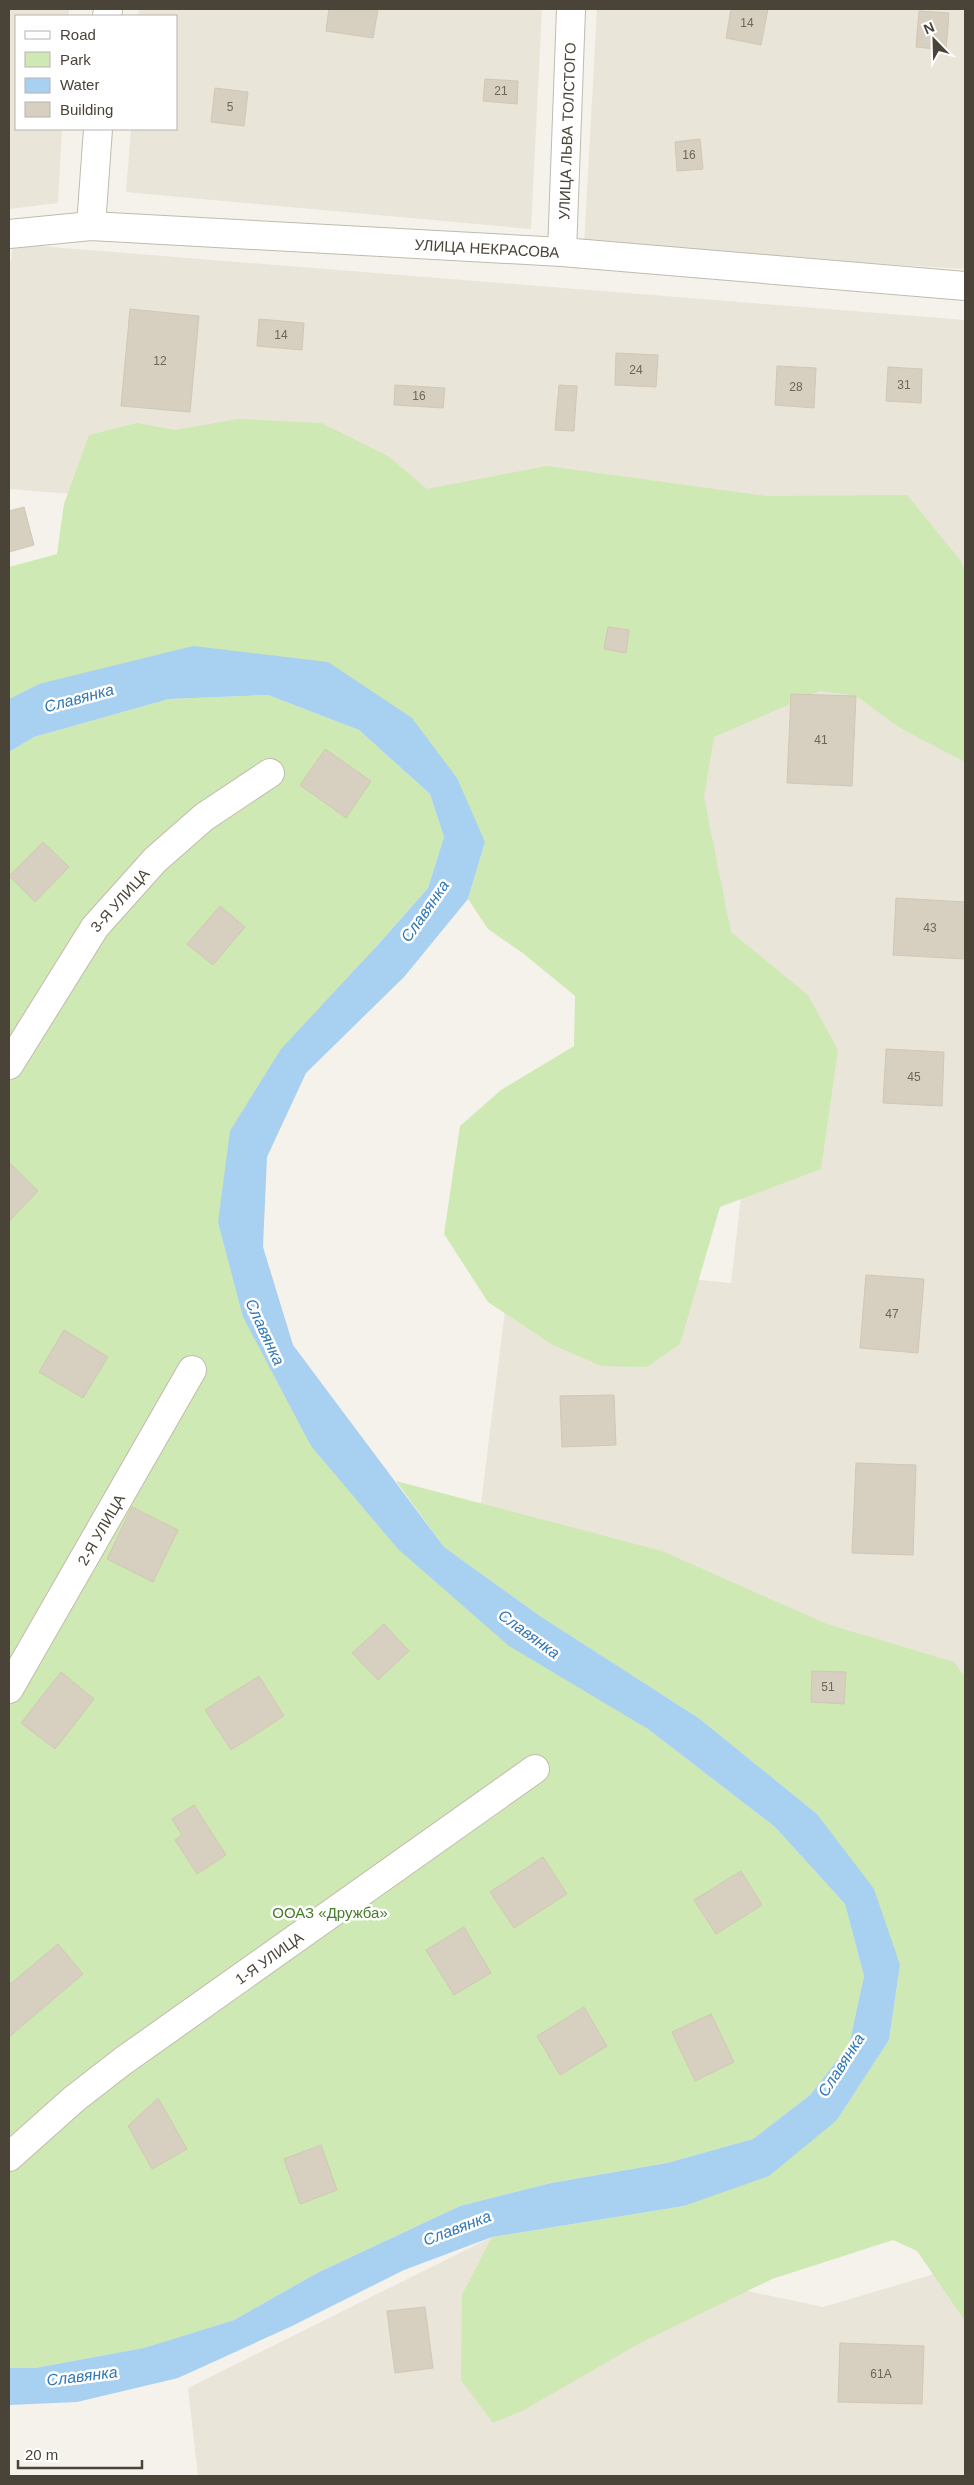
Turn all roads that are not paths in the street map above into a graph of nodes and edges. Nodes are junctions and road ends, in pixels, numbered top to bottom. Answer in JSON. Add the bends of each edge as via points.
{"nodes":[{"id":1,"x":571,"y":9,"type":"edge"},
{"id":2,"x":98,"y":130,"type":"edge"},
{"id":3,"x":91,"y":226,"type":"junction"},
{"id":4,"x":9,"y":234,"type":"edge"},
{"id":5,"x":562,"y":252,"type":"junction"},
{"id":6,"x":965,"y":286,"type":"edge"},
{"id":7,"x":270,"y":773,"type":"dead end"},
{"id":8,"x":9,"y":1065,"type":"edge"},
{"id":9,"x":192,"y":1370,"type":"dead end"},
{"id":10,"x":9,"y":1689,"type":"edge"},
{"id":11,"x":535,"y":1769,"type":"dead end"},
{"id":12,"x":9,"y":2157,"type":"edge"}],
"edges":[{"from":1,"to":5,"type":"street","name":"УЛИЦА ЛЬВА ТОЛСТОГО"},
{"from":2,"to":3,"type":"street"},
{"from":3,"to":4,"type":"street","name":"УЛИЦА НЕКРАСОВА"},
{"from":3,"to":5,"type":"street","name":"УЛИЦА НЕКРАСОВА"},
{"from":5,"to":6,"type":"street","name":"УЛИЦА НЕКРАСОВА"},
{"from":7,"to":8,"type":"street","name":"3-Я УЛИЦА","via":[[204,817],[148,867],[95,927]]},
{"from":9,"to":10,"type":"street","name":"2-Я УЛИЦА"},
{"from":11,"to":12,"type":"street","name":"1-Я УЛИЦА","via":[[123,2061]]}]}
